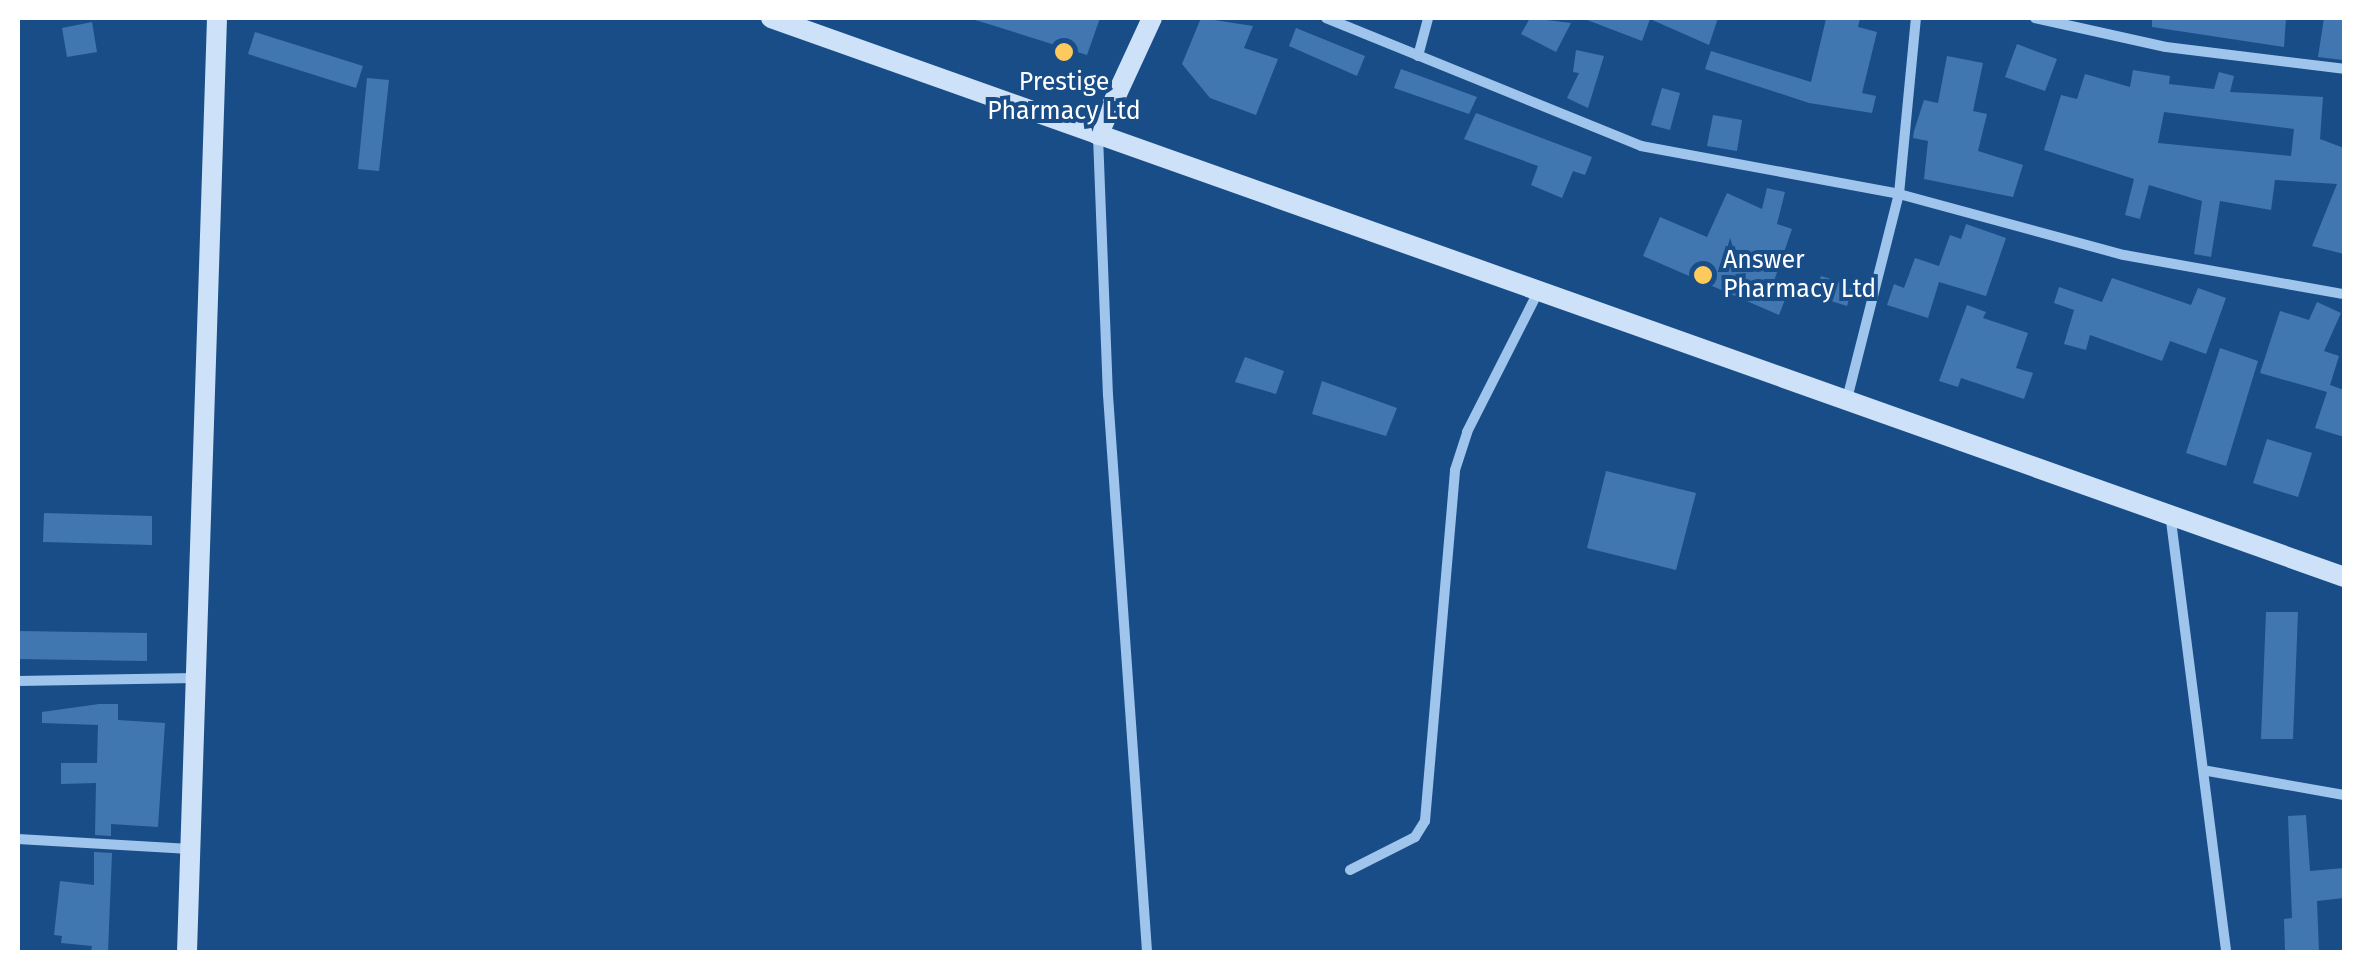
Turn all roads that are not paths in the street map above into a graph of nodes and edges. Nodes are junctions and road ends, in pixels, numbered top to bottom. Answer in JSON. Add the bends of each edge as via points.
{"nodes":[{"id":1,"x":216,"y":18,"type":"edge"},
{"id":2,"x":772,"y":18,"type":"edge"},
{"id":3,"x":1152,"y":18,"type":"edge"},
{"id":4,"x":1326,"y":18,"type":"edge"},
{"id":5,"x":1428,"y":18,"type":"edge"},
{"id":6,"x":1916,"y":18,"type":"edge"},
{"id":7,"x":2036,"y":18,"type":"edge"},
{"id":8,"x":1418,"y":56,"type":"junction"},
{"id":9,"x":2344,"y":69,"type":"edge"},
{"id":10,"x":1098,"y":135,"type":"junction"},
{"id":11,"x":1899,"y":194,"type":"junction"},
{"id":12,"x":1538,"y":292,"type":"junction"},
{"id":13,"x":2344,"y":294,"type":"edge"},
{"id":14,"x":1847,"y":399,"type":"junction"},
{"id":15,"x":2170,"y":512,"type":"junction"},
{"id":16,"x":2344,"y":577,"type":"edge"},
{"id":17,"x":195,"y":678,"type":"junction"},
{"id":18,"x":18,"y":681,"type":"edge"},
{"id":19,"x":2208,"y":771,"type":"junction"},
{"id":20,"x":2344,"y":795,"type":"edge"},
{"id":21,"x":18,"y":839,"type":"edge"},
{"id":22,"x":191,"y":849,"type":"junction"},
{"id":23,"x":1350,"y":870,"type":"dead end"},
{"id":24,"x":187,"y":952,"type":"edge"},
{"id":25,"x":1148,"y":952,"type":"edge"},
{"id":26,"x":2226,"y":952,"type":"edge"}],
"edges":[{"from":1,"to":17,"type":"street"},
{"from":2,"to":10,"type":"street"},
{"from":3,"to":10,"type":"street"},
{"from":4,"to":8,"type":"street"},
{"from":5,"to":8,"type":"street"},
{"from":6,"to":11,"type":"street"},
{"from":7,"to":9,"type":"street","via":[[2166,47]]},
{"from":8,"to":11,"type":"street","via":[[1641,146]]},
{"from":10,"to":12,"type":"street"},
{"from":10,"to":25,"type":"street","via":[[1108,395]]},
{"from":11,"to":13,"type":"street","via":[[2124,255]]},
{"from":11,"to":14,"type":"street"},
{"from":12,"to":14,"type":"street"},
{"from":12,"to":23,"type":"street","via":[[1467,432],[1455,470],[1425,821],[1415,836]]},
{"from":14,"to":15,"type":"street"},
{"from":15,"to":16,"type":"street"},
{"from":15,"to":19,"type":"street"},
{"from":17,"to":18,"type":"street"},
{"from":17,"to":22,"type":"street"},
{"from":19,"to":20,"type":"street"},
{"from":19,"to":26,"type":"street"},
{"from":21,"to":22,"type":"street"},
{"from":22,"to":24,"type":"street"}]}
